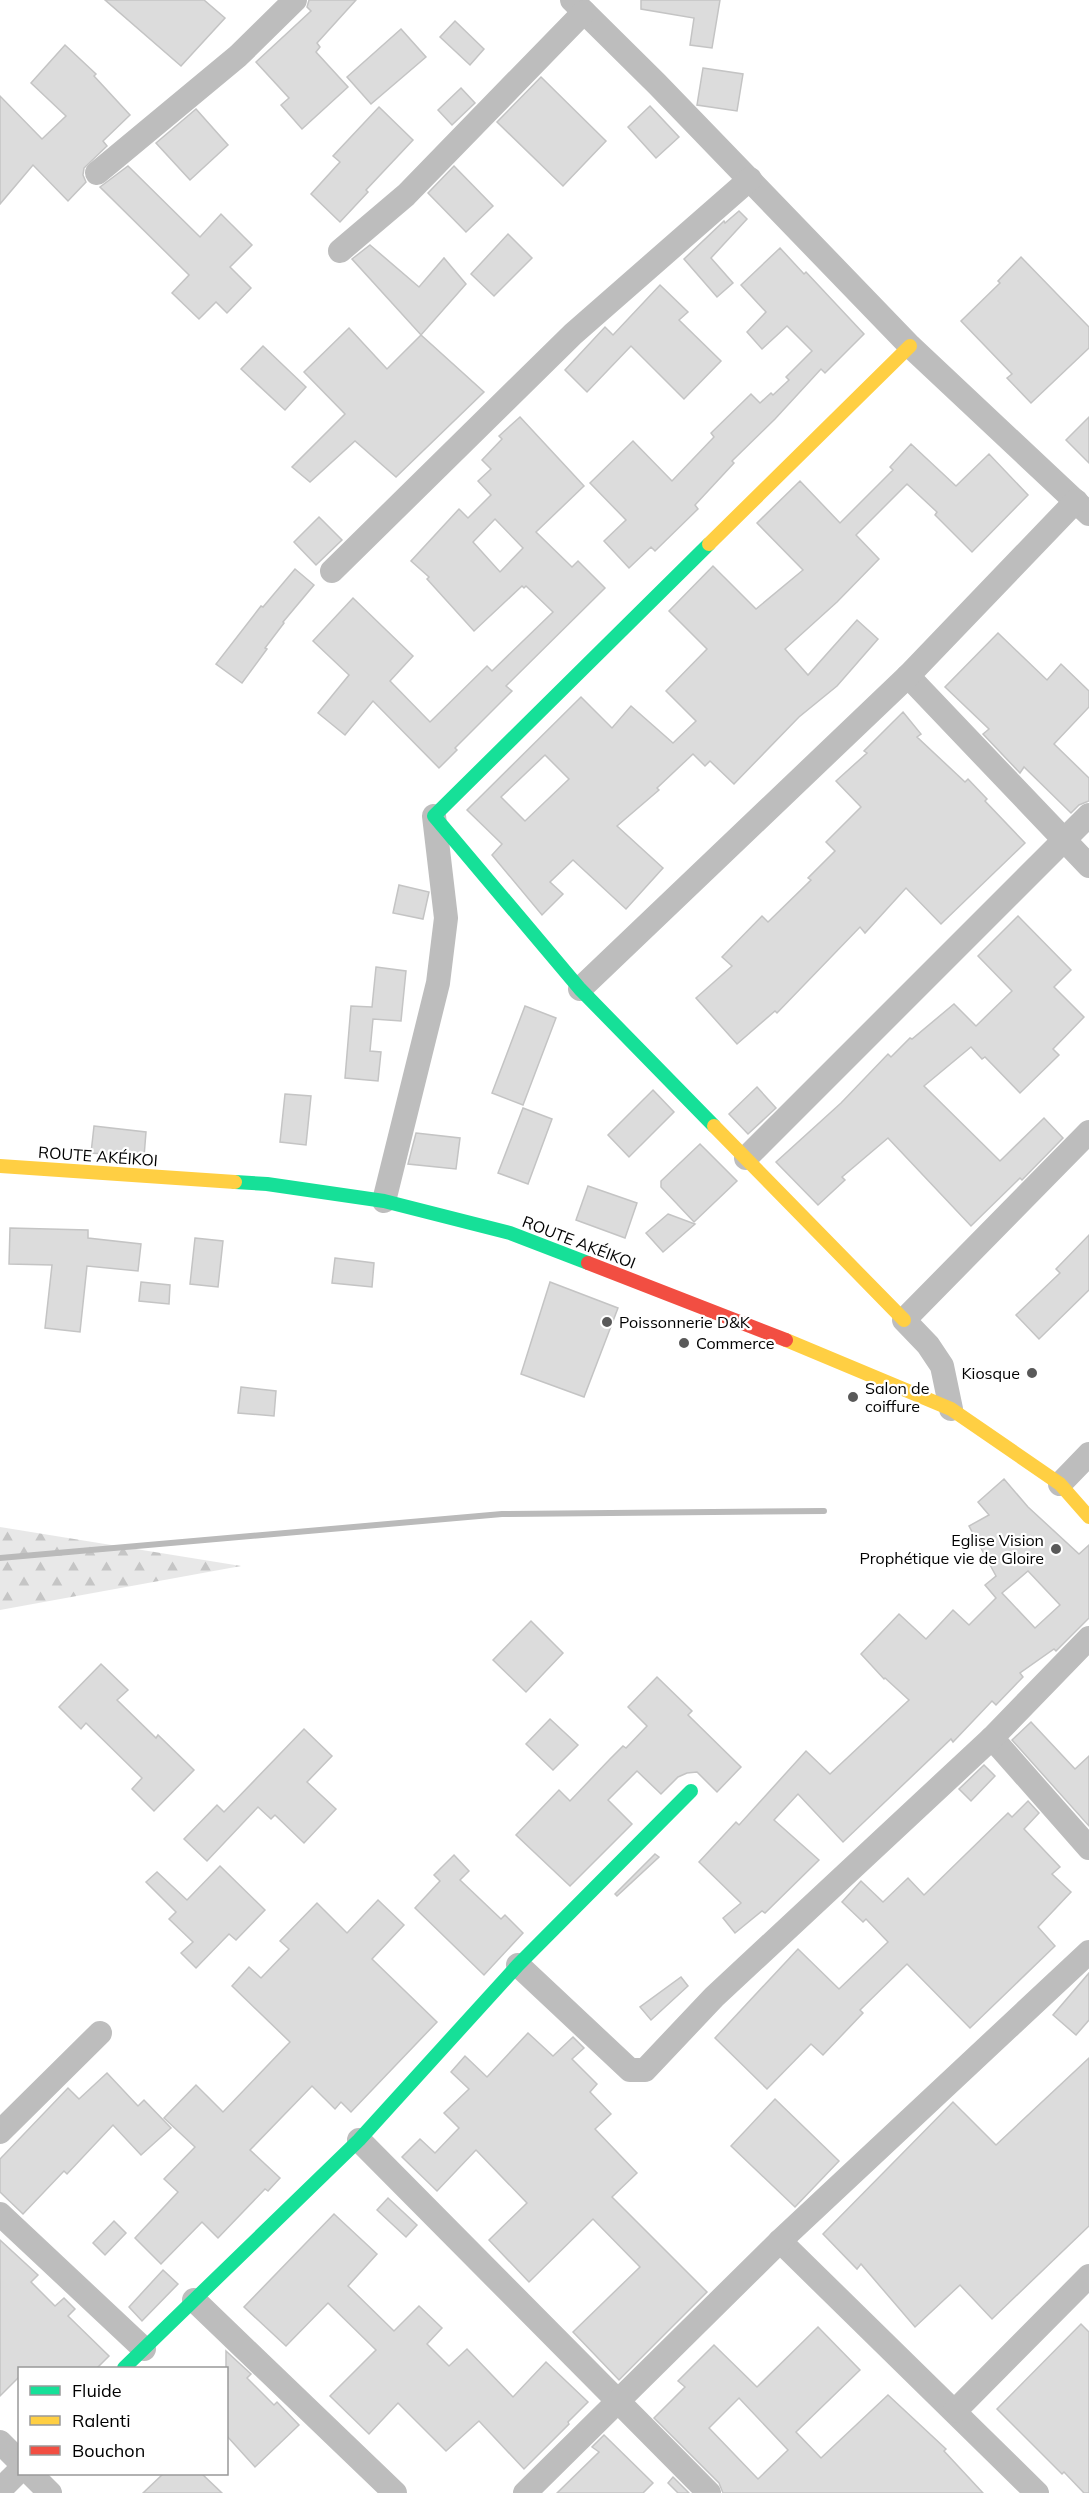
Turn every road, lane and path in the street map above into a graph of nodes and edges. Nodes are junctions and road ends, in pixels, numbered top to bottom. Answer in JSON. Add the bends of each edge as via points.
{"nodes":[{"id":1,"x":295,"y":0,"type":"edge"},
{"id":2,"x":578,"y":6,"type":"edge"},
{"id":3,"x":97,"y":173,"type":"dead end"},
{"id":4,"x":750,"y":179,"type":"junction"},
{"id":5,"x":340,"y":251,"type":"dead end"},
{"id":6,"x":910,"y":346,"type":"junction"},
{"id":7,"x":1083,"y":508,"type":"edge"},
{"id":8,"x":332,"y":571,"type":"dead end"},
{"id":9,"x":908,"y":676,"type":"junction"},
{"id":10,"x":1089,"y":815,"type":"edge"},
{"id":11,"x":434,"y":816,"type":"junction"},
{"id":12,"x":1064,"y":840,"type":"junction"},
{"id":13,"x":1089,"y":866,"type":"edge"},
{"id":14,"x":580,"y":989,"type":"junction"},
{"id":15,"x":1089,"y":1132,"type":"edge"},
{"id":16,"x":746,"y":1158,"type":"junction"},
{"id":17,"x":0,"y":1166,"type":"edge"},
{"id":18,"x":384,"y":1202,"type":"junction"},
{"id":19,"x":903,"y":1320,"type":"junction"},
{"id":20,"x":951,"y":1409,"type":"junction"},
{"id":21,"x":1089,"y":1454,"type":"edge"},
{"id":22,"x":1060,"y":1484,"type":"junction"},
{"id":23,"x":1089,"y":1517,"type":"edge"},
{"id":24,"x":1089,"y":1638,"type":"edge"},
{"id":25,"x":992,"y":1738,"type":"junction"},
{"id":26,"x":691,"y":1791,"type":"dead end"},
{"id":27,"x":1089,"y":1848,"type":"edge"},
{"id":28,"x":1089,"y":1952,"type":"edge"},
{"id":29,"x":518,"y":1965,"type":"junction"},
{"id":30,"x":100,"y":2033,"type":"dead end"},
{"id":31,"x":0,"y":2132,"type":"edge"},
{"id":32,"x":359,"y":2140,"type":"junction"},
{"id":33,"x":0,"y":2214,"type":"edge"},
{"id":34,"x":780,"y":2241,"type":"junction"},
{"id":35,"x":1089,"y":2276,"type":"edge"},
{"id":36,"x":194,"y":2300,"type":"junction"},
{"id":37,"x":144,"y":2349,"type":"junction"},
{"id":38,"x":125,"y":2367,"type":"edge"},
{"id":39,"x":618,"y":2401,"type":"junction"},
{"id":40,"x":955,"y":2411,"type":"junction"},
{"id":41,"x":0,"y":2442,"type":"edge"},
{"id":42,"x":18,"y":2460,"type":"edge"},
{"id":43,"x":18,"y":2472,"type":"edge"},
{"id":44,"x":32,"y":2475,"type":"edge"},
{"id":45,"x":0,"y":2490,"type":"edge"},
{"id":46,"x":50,"y":2493,"type":"edge"},
{"id":47,"x":395,"y":2493,"type":"edge"},
{"id":48,"x":525,"y":2493,"type":"edge"},
{"id":49,"x":709,"y":2493,"type":"edge"},
{"id":50,"x":1037,"y":2493,"type":"edge"}],
"edges":[{"from":1,"to":3,"type":"street","via":[[238,56]]},
{"from":2,"to":4,"type":"street"},
{"from":2,"to":5,"type":"street","via":[[406,195]]},
{"from":4,"to":6,"type":"street"},
{"from":4,"to":8,"type":"street","via":[[573,334]]},
{"from":6,"to":7,"type":"street"},
{"from":6,"to":11,"type":"street"},
{"from":7,"to":9,"type":"street"},
{"from":9,"to":12,"type":"street"},
{"from":9,"to":14,"type":"street"},
{"from":10,"to":12,"type":"street"},
{"from":11,"to":14,"type":"street"},
{"from":11,"to":18,"type":"street","via":[[446,918],[442,953]]},
{"from":12,"to":13,"type":"street"},
{"from":12,"to":16,"type":"street"},
{"from":14,"to":16,"type":"street"},
{"from":15,"to":19,"type":"street"},
{"from":16,"to":19,"type":"street"},
{"from":17,"to":18,"type":"street","name":"ROUTE AKÉIKOI","via":[[267,1184]]},
{"from":18,"to":20,"type":"street","name":"ROUTE AKÉIKOI","via":[[510,1233],[852,1366]]},
{"from":19,"to":20,"type":"street","via":[[942,1366]]},
{"from":20,"to":22,"type":"street","name":"ROUTE AKÉIKOI"},
{"from":21,"to":22,"type":"street"},
{"from":22,"to":23,"type":"street","name":"ROUTE AKÉIKOI"},
{"from":24,"to":25,"type":"street"},
{"from":25,"to":27,"type":"street"},
{"from":25,"to":29,"type":"street","via":[[714,1997],[645,2070],[630,2070]]},
{"from":26,"to":29,"type":"street"},
{"from":28,"to":34,"type":"street"},
{"from":29,"to":32,"type":"street"},
{"from":30,"to":31,"type":"street"},
{"from":32,"to":36,"type":"street"},
{"from":32,"to":39,"type":"street"},
{"from":33,"to":37,"type":"street"},
{"from":34,"to":39,"type":"street"},
{"from":34,"to":40,"type":"street"},
{"from":35,"to":40,"type":"street"},
{"from":36,"to":37,"type":"street"},
{"from":36,"to":47,"type":"street"},
{"from":37,"to":38,"type":"street"},
{"from":39,"to":48,"type":"street"},
{"from":39,"to":49,"type":"street"},
{"from":40,"to":50,"type":"street"},
{"from":41,"to":42,"type":"street"},
{"from":43,"to":45,"type":"street"},
{"from":44,"to":46,"type":"street"}]}
